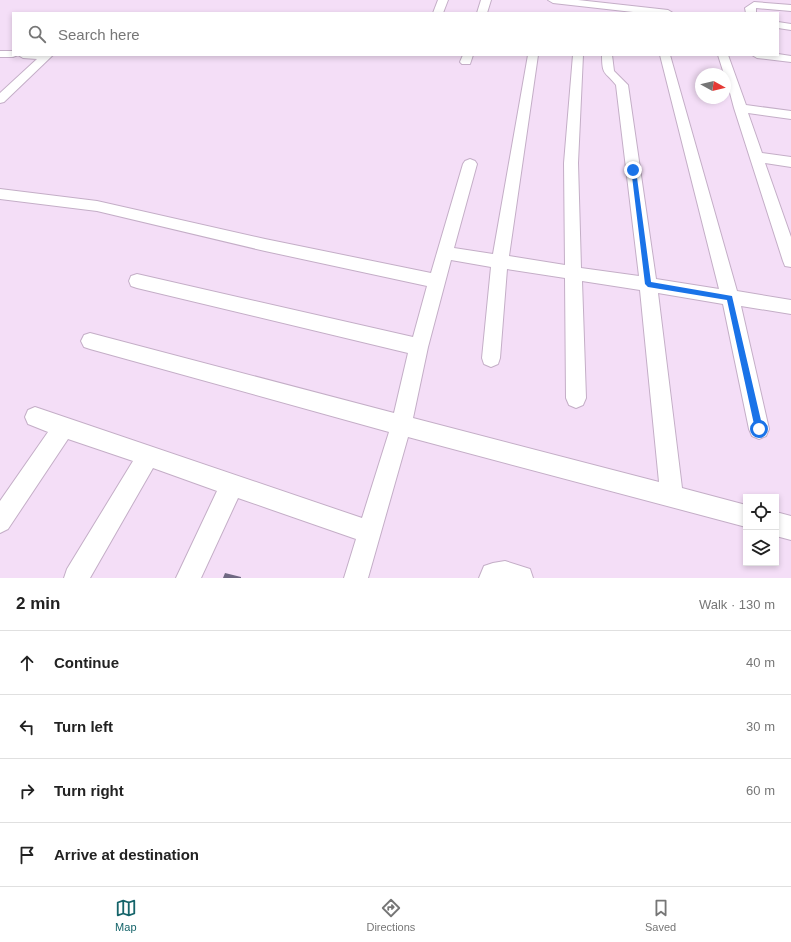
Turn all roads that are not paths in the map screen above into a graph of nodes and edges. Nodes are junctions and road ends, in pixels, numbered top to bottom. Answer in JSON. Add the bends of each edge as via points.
{"nodes":[{"id":1,"x":444,"y":0,"type":"edge"},
{"id":2,"x":486,"y":0,"type":"edge"},
{"id":3,"x":553,"y":0,"type":"edge"},
{"id":4,"x":664,"y":0,"type":"edge"},
{"id":5,"x":791,"y":8,"type":"edge"},
{"id":6,"x":438,"y":12,"type":"edge"},
{"id":7,"x":482,"y":12,"type":"edge"},
{"id":8,"x":658,"y":12,"type":"edge"},
{"id":9,"x":667,"y":12,"type":"edge"},
{"id":10,"x":752,"y":12,"type":"edge"},
{"id":11,"x":779,"y":25,"type":"edge"},
{"id":12,"x":791,"y":27,"type":"edge"},
{"id":13,"x":0,"y":54,"type":"edge"},
{"id":14,"x":12,"y":54,"type":"edge"},
{"id":15,"x":47,"y":56,"type":"edge"},
{"id":16,"x":533,"y":56,"type":"edge"},
{"id":17,"x":578,"y":56,"type":"edge"},
{"id":18,"x":607,"y":56,"type":"edge"},
{"id":19,"x":665,"y":56,"type":"edge"},
{"id":20,"x":723,"y":56,"type":"edge"},
{"id":21,"x":766,"y":56,"type":"edge"},
{"id":22,"x":791,"y":59,"type":"edge"},
{"id":23,"x":0,"y":81,"type":"edge"},
{"id":24,"x":19,"y":82,"type":"junction"},
{"id":25,"x":0,"y":99,"type":"edge"},
{"id":26,"x":740,"y":108,"type":"junction"},
{"id":27,"x":791,"y":115,"type":"edge"},
{"id":28,"x":757,"y":157,"type":"junction"},
{"id":29,"x":791,"y":162,"type":"edge"},
{"id":30,"x":470,"y":164,"type":"dead end"},
{"id":31,"x":0,"y":194,"type":"edge"},
{"id":32,"x":445,"y":253,"type":"junction"},
{"id":33,"x":791,"y":260,"type":"edge"},
{"id":34,"x":500,"y":261,"type":"junction"},
{"id":35,"x":573,"y":273,"type":"junction"},
{"id":36,"x":137,"y":281,"type":"dead end"},
{"id":37,"x":437,"y":281,"type":"junction"},
{"id":38,"x":648,"y":284,"type":"junction"},
{"id":39,"x":730,"y":298,"type":"junction"},
{"id":40,"x":791,"y":307,"type":"edge"},
{"id":41,"x":90,"y":341,"type":"dead end"},
{"id":42,"x":419,"y":347,"type":"junction"},
{"id":43,"x":491,"y":358,"type":"dead end"},
{"id":44,"x":576,"y":398,"type":"dead end"},
{"id":45,"x":35,"y":417,"type":"dead end"},
{"id":46,"x":401,"y":426,"type":"junction"},
{"id":47,"x":64,"y":427,"type":"junction"},
{"id":48,"x":759,"y":429,"type":"dead end"},
{"id":49,"x":148,"y":456,"type":"junction"},
{"id":50,"x":232,"y":484,"type":"junction"},
{"id":51,"x":672,"y":497,"type":"junction"},
{"id":52,"x":743,"y":515,"type":"edge"},
{"id":53,"x":0,"y":521,"type":"edge"},
{"id":54,"x":779,"y":525,"type":"edge"},
{"id":55,"x":791,"y":528,"type":"edge"},
{"id":56,"x":370,"y":532,"type":"junction"},
{"id":57,"x":76,"y":578,"type":"edge"},
{"id":58,"x":188,"y":578,"type":"edge"},
{"id":59,"x":356,"y":578,"type":"edge"},
{"id":60,"x":491,"y":578,"type":"edge"},
{"id":61,"x":521,"y":578,"type":"edge"}],
"edges":[{"from":1,"to":6,"type":"street"},
{"from":2,"to":7,"type":"street"},
{"from":3,"to":8,"type":"street"},
{"from":4,"to":9,"type":"street"},
{"from":5,"to":10,"type":"street","via":[[754,5],[750,8]]},
{"from":11,"to":12,"type":"street"},
{"from":13,"to":14,"type":"street"},
{"from":15,"to":24,"type":"street"},
{"from":16,"to":34,"type":"street"},
{"from":17,"to":35,"type":"street","via":[[571,163]]},
{"from":18,"to":38,"type":"street","via":[[608,73],[622,85]]},
{"from":19,"to":39,"type":"street"},
{"from":20,"to":26,"type":"street"},
{"from":21,"to":22,"type":"street"},
{"from":23,"to":24,"type":"street"},
{"from":24,"to":25,"type":"street"},
{"from":26,"to":27,"type":"street"},
{"from":26,"to":28,"type":"street"},
{"from":28,"to":29,"type":"street"},
{"from":28,"to":33,"type":"street"},
{"from":30,"to":32,"type":"street"},
{"from":31,"to":37,"type":"street","via":[[97,206]]},
{"from":32,"to":34,"type":"street"},
{"from":32,"to":37,"type":"street"},
{"from":34,"to":35,"type":"street"},
{"from":34,"to":43,"type":"street"},
{"from":35,"to":38,"type":"street"},
{"from":35,"to":44,"type":"street"},
{"from":36,"to":42,"type":"street"},
{"from":37,"to":42,"type":"street"},
{"from":38,"to":39,"type":"street"},
{"from":38,"to":51,"type":"street"},
{"from":39,"to":40,"type":"street"},
{"from":39,"to":48,"type":"street"},
{"from":41,"to":46,"type":"street"},
{"from":42,"to":46,"type":"street"},
{"from":45,"to":47,"type":"street"},
{"from":46,"to":51,"type":"street"},
{"from":46,"to":56,"type":"street"},
{"from":47,"to":49,"type":"street"},
{"from":47,"to":53,"type":"street"},
{"from":49,"to":50,"type":"street"},
{"from":49,"to":57,"type":"street"},
{"from":50,"to":56,"type":"street"},
{"from":50,"to":58,"type":"street"},
{"from":51,"to":52,"type":"street"},
{"from":54,"to":55,"type":"street"},
{"from":56,"to":59,"type":"street"},
{"from":60,"to":61,"type":"street","via":[[493,575],[504,573]]}]}
